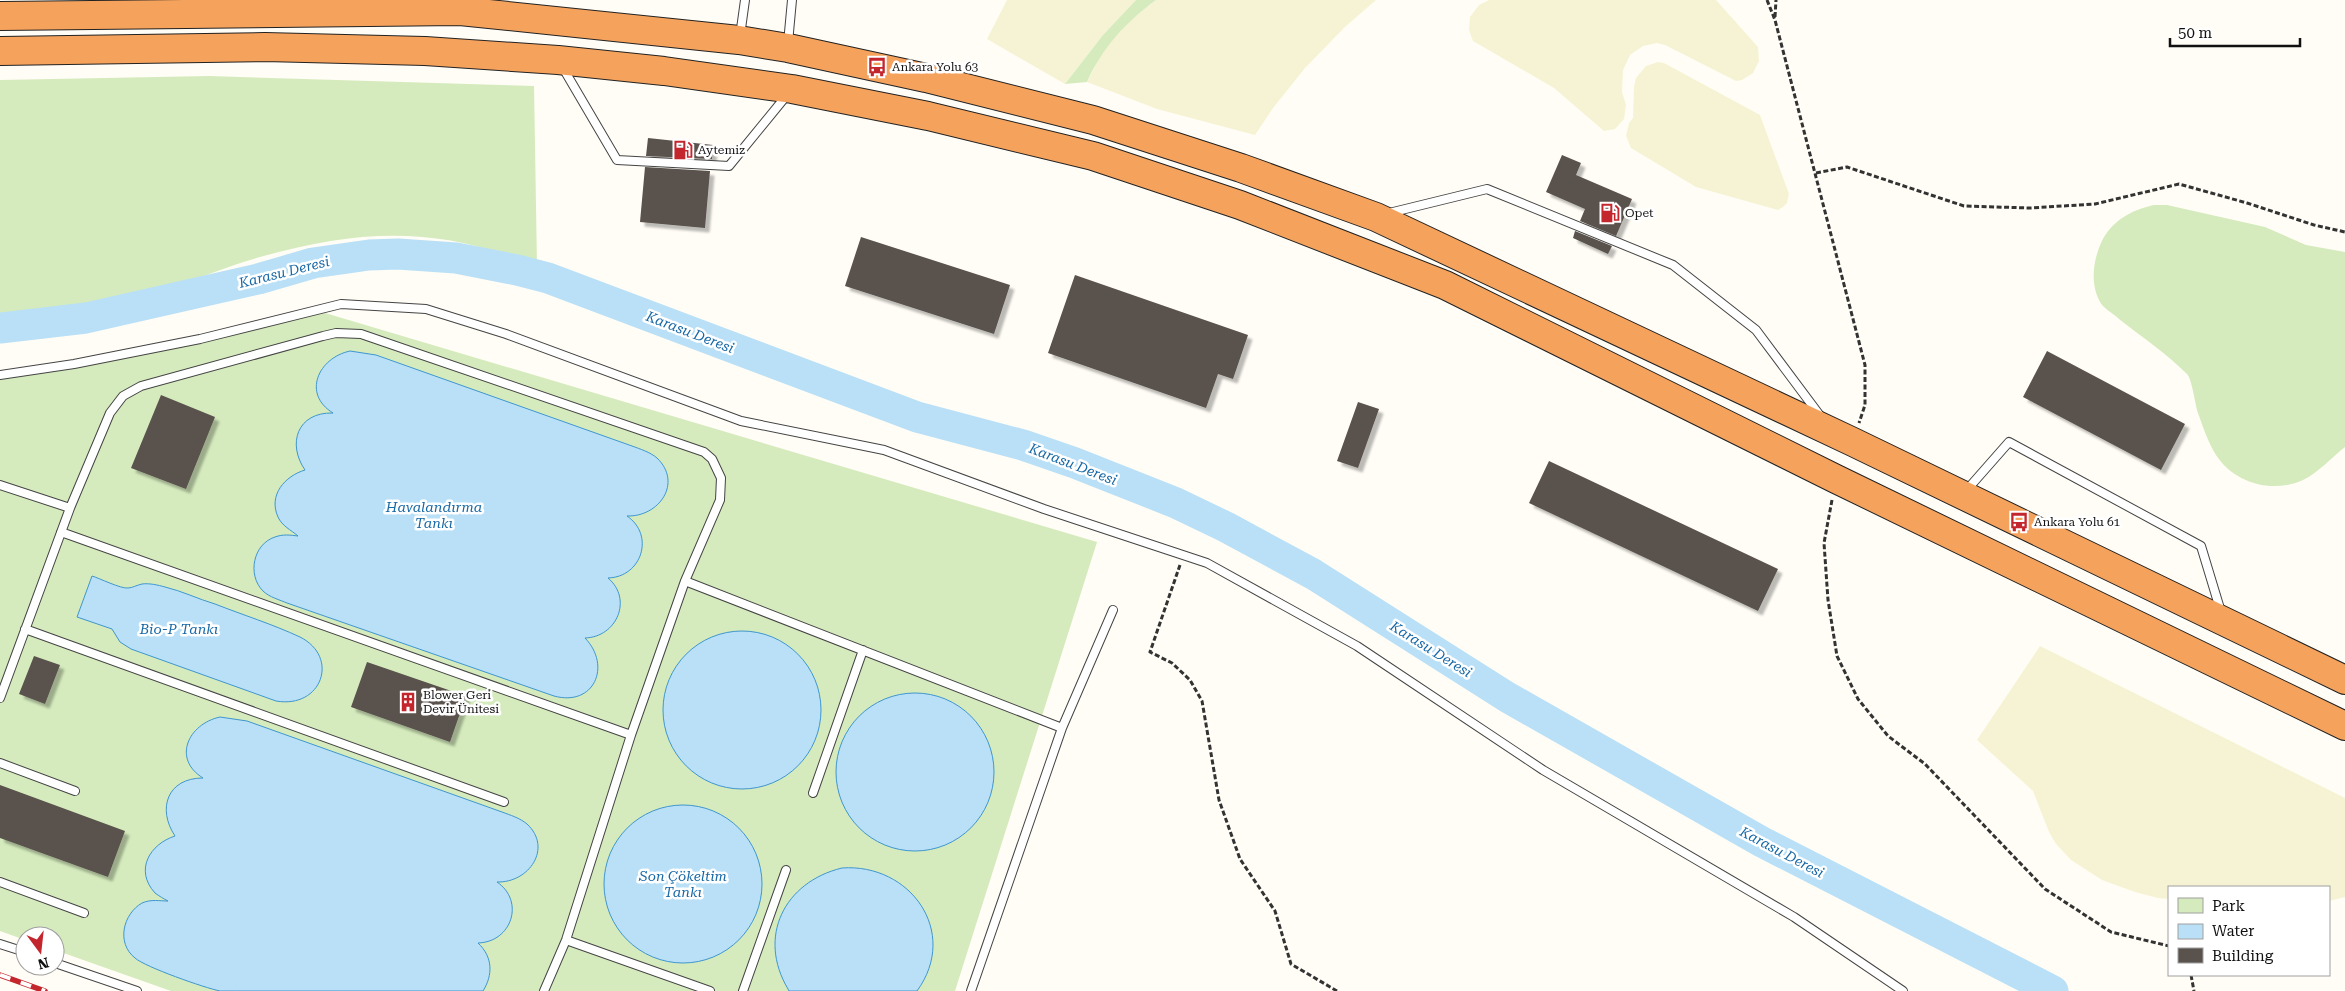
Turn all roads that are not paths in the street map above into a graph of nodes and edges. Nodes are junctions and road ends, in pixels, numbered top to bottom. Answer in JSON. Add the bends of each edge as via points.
{"nodes":[{"id":1,"x":745,"y":0,"type":"edge"},
{"id":2,"x":792,"y":0,"type":"edge"},
{"id":3,"x":461,"y":6,"type":"edge"},
{"id":4,"x":229,"y":13,"type":"junction"},
{"id":5,"x":0,"y":16,"type":"edge"},
{"id":6,"x":740,"y":40,"type":"junction"},
{"id":7,"x":226,"y":48,"type":"junction"},
{"id":8,"x":788,"y":48,"type":"junction"},
{"id":9,"x":0,"y":51,"type":"edge"},
{"id":10,"x":558,"y":60,"type":"junction"},
{"id":11,"x":792,"y":89,"type":"junction"},
{"id":12,"x":1376,"y":217,"type":"junction"},
{"id":13,"x":0,"y":375,"type":"edge"},
{"id":14,"x":1843,"y":437,"type":"junction"},
{"id":15,"x":0,"y":485,"type":"edge"},
{"id":16,"x":1962,"y":495,"type":"junction"},
{"id":17,"x":70,"y":508,"type":"junction"},
{"id":18,"x":61,"y":532,"type":"junction"},
{"id":19,"x":685,"y":580,"type":"junction"},
{"id":20,"x":1113,"y":610,"type":"dead end"},
{"id":21,"x":2224,"y":621,"type":"junction"},
{"id":22,"x":25,"y":629,"type":"junction"},
{"id":23,"x":863,"y":650,"type":"junction"},
{"id":24,"x":2227,"y":668,"type":"junction"},
{"id":25,"x":2345,"y":680,"type":"edge"},
{"id":26,"x":0,"y":698,"type":"edge"},
{"id":27,"x":2345,"y":726,"type":"edge"},
{"id":28,"x":1062,"y":728,"type":"junction"},
{"id":29,"x":632,"y":735,"type":"junction"},
{"id":30,"x":2345,"y":742,"type":"edge"},
{"id":31,"x":0,"y":763,"type":"edge"},
{"id":32,"x":75,"y":791,"type":"dead end"},
{"id":33,"x":813,"y":793,"type":"dead end"},
{"id":34,"x":504,"y":802,"type":"dead end"},
{"id":35,"x":786,"y":870,"type":"dead end"},
{"id":36,"x":0,"y":882,"type":"edge"},
{"id":37,"x":84,"y":913,"type":"dead end"},
{"id":38,"x":566,"y":940,"type":"junction"},
{"id":39,"x":0,"y":944,"type":"edge"},
{"id":40,"x":15,"y":949,"type":"edge"},
{"id":41,"x":65,"y":966,"type":"edge"},
{"id":42,"x":137,"y":991,"type":"edge"},
{"id":43,"x":544,"y":991,"type":"edge"},
{"id":44,"x":710,"y":991,"type":"edge"},
{"id":45,"x":743,"y":991,"type":"edge"},
{"id":46,"x":971,"y":991,"type":"edge"},
{"id":47,"x":1903,"y":991,"type":"edge"}],
"edges":[{"from":1,"to":6,"type":"lane"},
{"from":2,"to":8,"type":"lane"},
{"from":3,"to":4,"type":"highway"},
{"from":3,"to":6,"type":"highway"},
{"from":4,"to":5,"type":"highway"},
{"from":4,"to":7,"type":"highway","via":[[240,19],[246,29],[238,42]]},
{"from":6,"to":8,"type":"highway"},
{"from":7,"to":9,"type":"highway"},
{"from":7,"to":10,"type":"highway","via":[[425,51]]},
{"from":8,"to":12,"type":"highway","via":[[926,78],[1093,120],[1241,168]]},
{"from":10,"to":11,"type":"highway"},
{"from":10,"to":11,"type":"lane","via":[[617,160],[729,166]]},
{"from":11,"to":24,"type":"highway","via":[[928,116],[1094,156],[1240,205],[1445,285]]},
{"from":12,"to":14,"type":"highway"},
{"from":12,"to":14,"type":"lane","via":[[1487,189],[1673,265],[1756,330]]},
{"from":13,"to":47,"type":"lane","via":[[74,364],[190,340],[341,304],[426,309],[506,334],[741,421],[884,450],[1044,509],[1207,563],[1357,646],[1543,770],[1794,917]]},
{"from":14,"to":16,"type":"highway"},
{"from":15,"to":17,"type":"lane"},
{"from":16,"to":21,"type":"highway"},
{"from":16,"to":21,"type":"lane","via":[[2009,442],[2202,546]]},
{"from":17,"to":18,"type":"lane"},
{"from":17,"to":19,"type":"lane","via":[[110,413],[132,390],[323,336],[361,334],[704,452],[718,468],[722,489]]},
{"from":18,"to":22,"type":"lane"},
{"from":18,"to":29,"type":"lane"},
{"from":19,"to":23,"type":"lane"},
{"from":19,"to":29,"type":"lane"},
{"from":20,"to":28,"type":"lane"},
{"from":21,"to":25,"type":"highway"},
{"from":22,"to":26,"type":"lane"},
{"from":22,"to":34,"type":"lane"},
{"from":23,"to":28,"type":"lane"},
{"from":23,"to":33,"type":"lane"},
{"from":24,"to":27,"type":"highway"},
{"from":24,"to":30,"type":"highway"},
{"from":28,"to":46,"type":"lane"},
{"from":29,"to":38,"type":"lane"},
{"from":31,"to":32,"type":"lane"},
{"from":35,"to":45,"type":"lane"},
{"from":36,"to":37,"type":"lane"},
{"from":38,"to":43,"type":"lane"},
{"from":38,"to":44,"type":"lane"},
{"from":39,"to":40,"type":"lane"},
{"from":41,"to":42,"type":"lane"}]}
